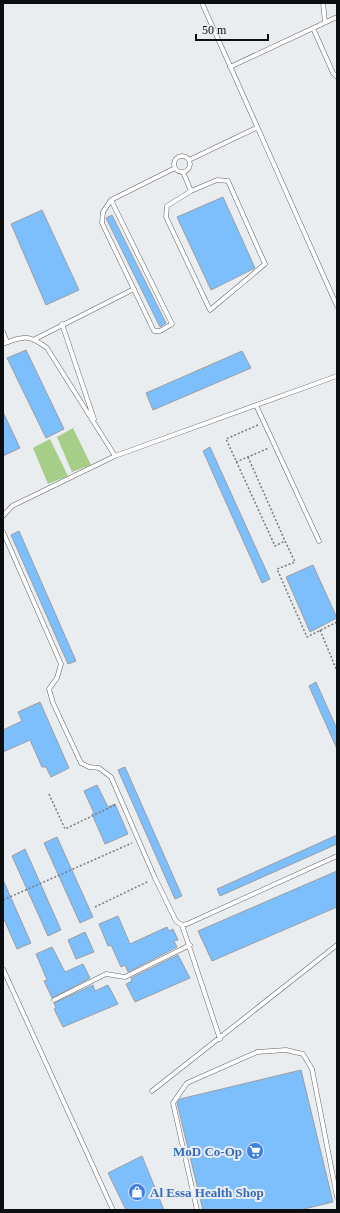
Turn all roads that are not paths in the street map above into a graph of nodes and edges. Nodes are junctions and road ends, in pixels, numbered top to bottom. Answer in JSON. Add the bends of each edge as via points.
{"nodes":[{"id":1,"x":202,"y":3,"type":"edge"},
{"id":2,"x":323,"y":3,"type":"edge"},
{"id":3,"x":337,"y":17,"type":"edge"},
{"id":4,"x":325,"y":22,"type":"junction"},
{"id":5,"x":313,"y":28,"type":"junction"},
{"id":6,"x":230,"y":67,"type":"junction"},
{"id":7,"x":337,"y":77,"type":"edge"},
{"id":8,"x":256,"y":128,"type":"junction"},
{"id":9,"x":189,"y":160,"type":"junction"},
{"id":10,"x":175,"y":168,"type":"junction"},
{"id":11,"x":183,"y":172,"type":"junction"},
{"id":12,"x":191,"y":191,"type":"junction"},
{"id":13,"x":111,"y":200,"type":"junction"},
{"id":14,"x":134,"y":288,"type":"junction"},
{"id":15,"x":337,"y":306,"type":"edge"},
{"id":16,"x":62,"y":324,"type":"junction"},
{"id":17,"x":3,"y":332,"type":"edge"},
{"id":18,"x":35,"y":339,"type":"junction"},
{"id":19,"x":5,"y":343,"type":"edge"},
{"id":20,"x":337,"y":376,"type":"edge"},
{"id":21,"x":256,"y":405,"type":"junction"},
{"id":22,"x":96,"y":426,"type":"junction"},
{"id":23,"x":115,"y":456,"type":"junction"},
{"id":24,"x":3,"y":516,"type":"edge"},
{"id":25,"x":3,"y":532,"type":"edge"},
{"id":26,"x":319,"y":541,"type":"dead end"},
{"id":27,"x":337,"y":856,"type":"edge"},
{"id":28,"x":182,"y":925,"type":"junction"},
{"id":29,"x":190,"y":945,"type":"junction"},
{"id":30,"x":337,"y":945,"type":"edge"},
{"id":31,"x":3,"y":969,"type":"edge"},
{"id":32,"x":54,"y":1000,"type":"dead end"},
{"id":33,"x":220,"y":1039,"type":"junction"},
{"id":34,"x":152,"y":1091,"type":"dead end"},
{"id":35,"x":337,"y":1197,"type":"edge"},
{"id":36,"x":113,"y":1210,"type":"edge"},
{"id":37,"x":197,"y":1210,"type":"edge"}],
"edges":[{"from":1,"to":6,"type":"lane"},
{"from":2,"to":4,"type":"lane"},
{"from":3,"to":4,"type":"lane"},
{"from":4,"to":5,"type":"lane"},
{"from":5,"to":6,"type":"lane"},
{"from":5,"to":7,"type":"lane"},
{"from":6,"to":8,"type":"lane"},
{"from":8,"to":9,"type":"lane"},
{"from":8,"to":15,"type":"lane"},
{"from":9,"to":10,"type":"lane","via":[[184,157],[178,158],[174,162]]},
{"from":9,"to":11,"type":"lane","via":[[188,169]]},
{"from":10,"to":11,"type":"lane"},
{"from":10,"to":13,"type":"lane"},
{"from":11,"to":12,"type":"lane"},
{"from":12,"to":12,"type":"lane","via":[[167,206],[166,217],[210,310],[265,264],[228,181],[217,180]]},
{"from":13,"to":14,"type":"lane","via":[[103,212],[102,223]]},
{"from":13,"to":14,"type":"lane","via":[[172,324],[160,331],[154,331]]},
{"from":14,"to":16,"type":"lane"},
{"from":16,"to":18,"type":"lane"},
{"from":16,"to":22,"type":"lane"},
{"from":17,"to":19,"type":"lane"},
{"from":18,"to":19,"type":"lane","via":[[25,336]]},
{"from":18,"to":22,"type":"lane","via":[[48,348]]},
{"from":20,"to":21,"type":"lane"},
{"from":21,"to":23,"type":"lane"},
{"from":21,"to":26,"type":"lane"},
{"from":22,"to":23,"type":"lane"},
{"from":23,"to":24,"type":"lane","via":[[12,506]]},
{"from":25,"to":28,"type":"lane","via":[[61,664],[50,689],[53,703],[81,763],[99,768],[112,777],[155,878],[176,921]]},
{"from":27,"to":28,"type":"lane"},
{"from":28,"to":29,"type":"lane"},
{"from":29,"to":32,"type":"lane","via":[[125,977],[106,974]]},
{"from":29,"to":33,"type":"lane"},
{"from":30,"to":33,"type":"lane"},
{"from":31,"to":36,"type":"lane"},
{"from":33,"to":34,"type":"lane"},
{"from":35,"to":37,"type":"lane","via":[[312,1068],[303,1054],[286,1050],[257,1052],[187,1083],[173,1103]]}]}
